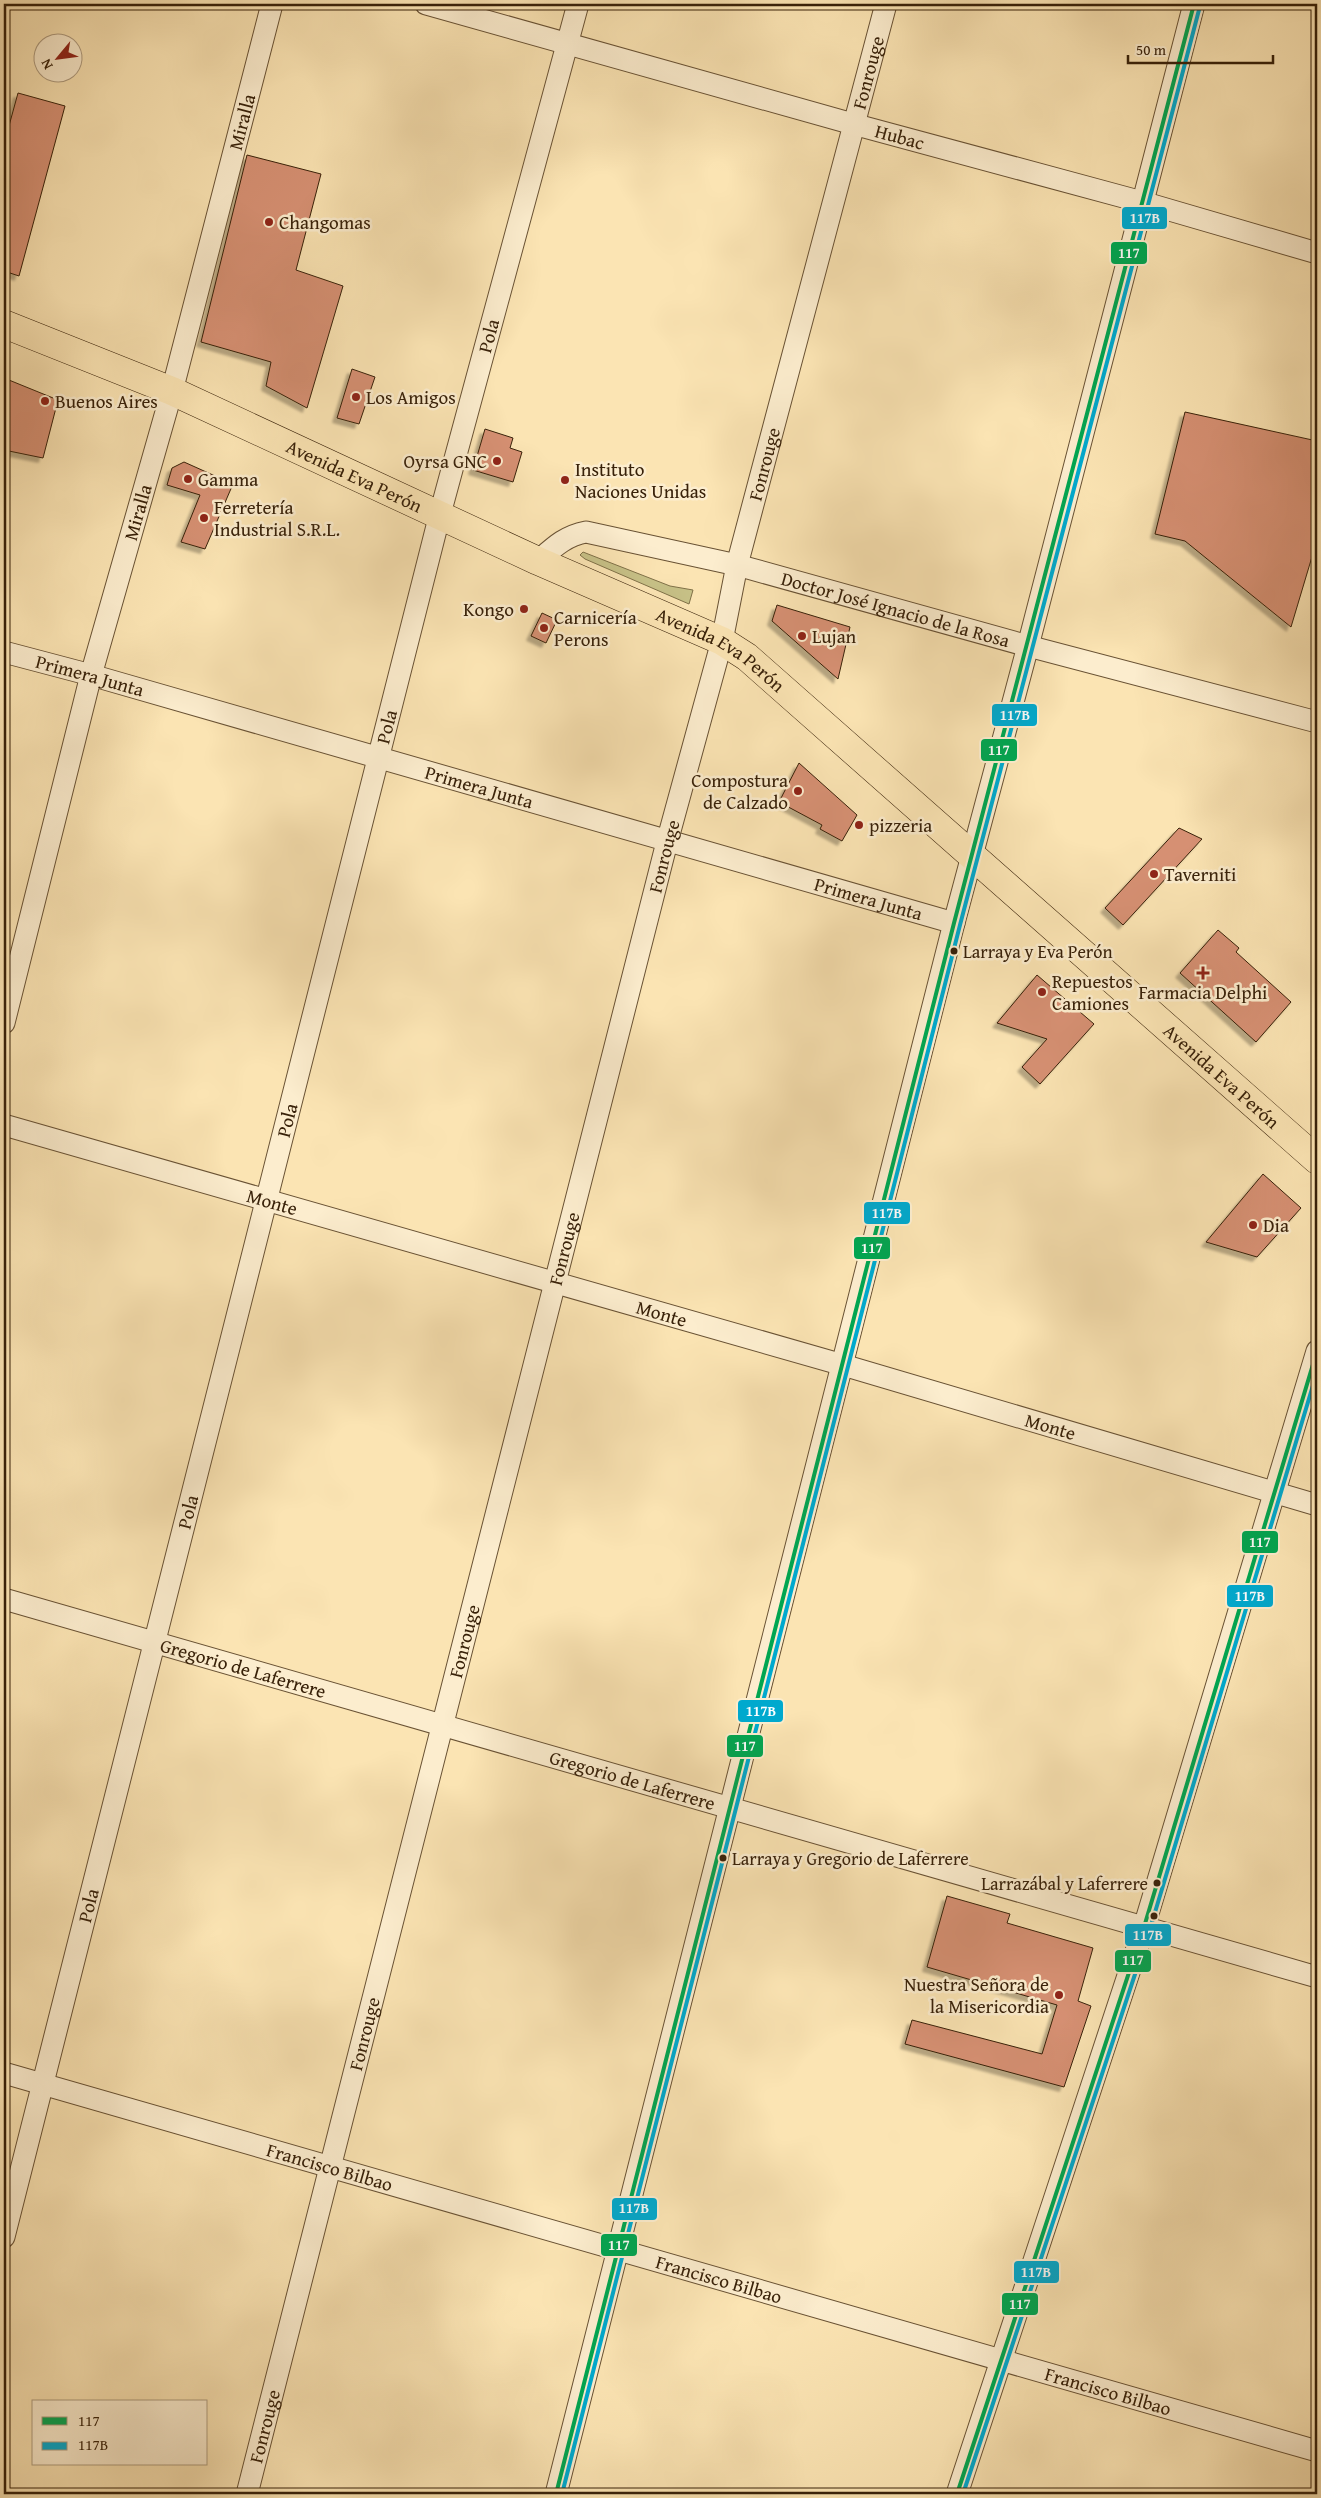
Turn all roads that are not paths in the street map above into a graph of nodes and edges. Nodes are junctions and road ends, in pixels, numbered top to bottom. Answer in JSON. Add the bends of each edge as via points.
{"nodes":[{"id":1,"x":272,"y":4,"type":"edge"},
{"id":2,"x":426,"y":4,"type":"edge"},
{"id":3,"x":578,"y":4,"type":"edge"},
{"id":4,"x":886,"y":4,"type":"edge"},
{"id":5,"x":1194,"y":4,"type":"edge"},
{"id":6,"x":568,"y":42,"type":"junction"},
{"id":7,"x":853,"y":124,"type":"junction"},
{"id":8,"x":1142,"y":202,"type":"junction"},
{"id":9,"x":1317,"y":251,"type":"edge"},
{"id":10,"x":4,"y":324,"type":"edge"},
{"id":11,"x":172,"y":391,"type":"junction"},
{"id":12,"x":440,"y":514,"type":"junction"},
{"id":13,"x":538,"y":561,"type":"junction"},
{"id":14,"x":737,"y":565,"type":"junction"},
{"id":15,"x":722,"y":641,"type":"junction"},
{"id":16,"x":1028,"y":646,"type":"junction"},
{"id":17,"x":4,"y":652,"type":"edge"},
{"id":18,"x":91,"y":675,"type":"junction"},
{"id":19,"x":1317,"y":722,"type":"edge"},
{"id":20,"x":380,"y":758,"type":"junction"},
{"id":21,"x":667,"y":842,"type":"junction"},
{"id":22,"x":972,"y":856,"type":"junction"},
{"id":23,"x":954,"y":923,"type":"junction"},
{"id":24,"x":4,"y":1023,"type":"edge"},
{"id":25,"x":4,"y":1125,"type":"edge"},
{"id":26,"x":1317,"y":1160,"type":"edge"},
{"id":27,"x":268,"y":1201,"type":"junction"},
{"id":28,"x":556,"y":1283,"type":"junction"},
{"id":29,"x":1317,"y":1351,"type":"edge"},
{"id":30,"x":843,"y":1365,"type":"junction"},
{"id":31,"x":1276,"y":1493,"type":"junction"},
{"id":32,"x":1317,"y":1505,"type":"edge"},
{"id":33,"x":4,"y":1599,"type":"edge"},
{"id":34,"x":154,"y":1643,"type":"junction"},
{"id":35,"x":442,"y":1726,"type":"junction"},
{"id":36,"x":729,"y":1807,"type":"junction"},
{"id":37,"x":1144,"y":1927,"type":"junction"},
{"id":38,"x":1317,"y":1977,"type":"edge"},
{"id":39,"x":4,"y":2073,"type":"edge"},
{"id":40,"x":43,"y":2085,"type":"junction"},
{"id":41,"x":331,"y":2167,"type":"junction"},
{"id":42,"x":4,"y":2237,"type":"edge"},
{"id":43,"x":618,"y":2249,"type":"junction"},
{"id":44,"x":1001,"y":2361,"type":"junction"},
{"id":45,"x":1317,"y":2451,"type":"edge"},
{"id":46,"x":247,"y":2494,"type":"edge"},
{"id":47,"x":556,"y":2494,"type":"edge"},
{"id":48,"x":957,"y":2494,"type":"edge"}],
"edges":[{"from":1,"to":11,"type":"street","name":"Miralla"},
{"from":2,"to":6,"type":"street","name":"Hubac"},
{"from":3,"to":6,"type":"street","name":"Pola"},
{"from":4,"to":7,"type":"street","name":"Fonrouge"},
{"from":5,"to":8,"type":"street"},
{"from":6,"to":7,"type":"street","name":"Hubac"},
{"from":6,"to":12,"type":"street","name":"Pola"},
{"from":7,"to":8,"type":"street","name":"Hubac"},
{"from":7,"to":14,"type":"street","name":"Fonrouge"},
{"from":8,"to":9,"type":"street","name":"Hubac"},
{"from":8,"to":16,"type":"street"},
{"from":10,"to":11,"type":"main road","name":"Avenida Eva Perón"},
{"from":11,"to":12,"type":"main road","name":"Avenida Eva Perón"},
{"from":11,"to":18,"type":"street","name":"Miralla"},
{"from":12,"to":13,"type":"main road","name":"Avenida Eva Perón"},
{"from":12,"to":20,"type":"street","name":"Pola"},
{"from":13,"to":14,"type":"street","name":"Doctor José Ignacio de la Rosa","via":[[562,540],[586,532]]},
{"from":13,"to":15,"type":"main road","name":"Avenida Eva Perón"},
{"from":14,"to":15,"type":"street","name":"Fonrouge"},
{"from":14,"to":16,"type":"street","name":"Doctor José Ignacio de la Rosa"},
{"from":15,"to":21,"type":"street","name":"Fonrouge"},
{"from":15,"to":22,"type":"main road","name":"Avenida Eva Perón","via":[[747,658]]},
{"from":16,"to":19,"type":"street","name":"Doctor José Ignacio de la Rosa"},
{"from":16,"to":22,"type":"street"},
{"from":17,"to":18,"type":"street","name":"Primera Junta"},
{"from":18,"to":20,"type":"street","name":"Primera Junta"},
{"from":18,"to":24,"type":"street","name":"Miralla"},
{"from":20,"to":21,"type":"street","name":"Primera Junta"},
{"from":20,"to":27,"type":"street","name":"Pola"},
{"from":21,"to":23,"type":"street","name":"Primera Junta"},
{"from":21,"to":28,"type":"street","name":"Fonrouge"},
{"from":22,"to":23,"type":"street"},
{"from":22,"to":26,"type":"main road","name":"Avenida Eva Perón"},
{"from":23,"to":30,"type":"street"},
{"from":25,"to":27,"type":"street","name":"Monte"},
{"from":27,"to":28,"type":"street","name":"Monte"},
{"from":27,"to":34,"type":"street","name":"Pola"},
{"from":28,"to":30,"type":"street","name":"Monte"},
{"from":28,"to":35,"type":"street","name":"Fonrouge"},
{"from":29,"to":31,"type":"street"},
{"from":30,"to":31,"type":"street","name":"Monte"},
{"from":30,"to":36,"type":"street"},
{"from":31,"to":32,"type":"street","name":"Monte"},
{"from":31,"to":37,"type":"street"},
{"from":33,"to":34,"type":"street","name":"Gregorio de Laferrere"},
{"from":34,"to":35,"type":"street","name":"Gregorio de Laferrere"},
{"from":34,"to":40,"type":"street","name":"Pola"},
{"from":35,"to":36,"type":"street","name":"Gregorio de Laferrere"},
{"from":35,"to":41,"type":"street","name":"Fonrouge"},
{"from":36,"to":37,"type":"street","name":"Gregorio de Laferrere"},
{"from":36,"to":43,"type":"street"},
{"from":37,"to":38,"type":"street","name":"Gregorio de Laferrere"},
{"from":37,"to":44,"type":"street"},
{"from":39,"to":40,"type":"street","name":"Francisco Bilbao"},
{"from":40,"to":41,"type":"street","name":"Francisco Bilbao"},
{"from":40,"to":42,"type":"street","name":"Pola"},
{"from":41,"to":43,"type":"street","name":"Francisco Bilbao"},
{"from":41,"to":46,"type":"street","name":"Fonrouge"},
{"from":43,"to":44,"type":"street","name":"Francisco Bilbao"},
{"from":43,"to":47,"type":"street"},
{"from":44,"to":45,"type":"street","name":"Francisco Bilbao"},
{"from":44,"to":48,"type":"street"}]}
